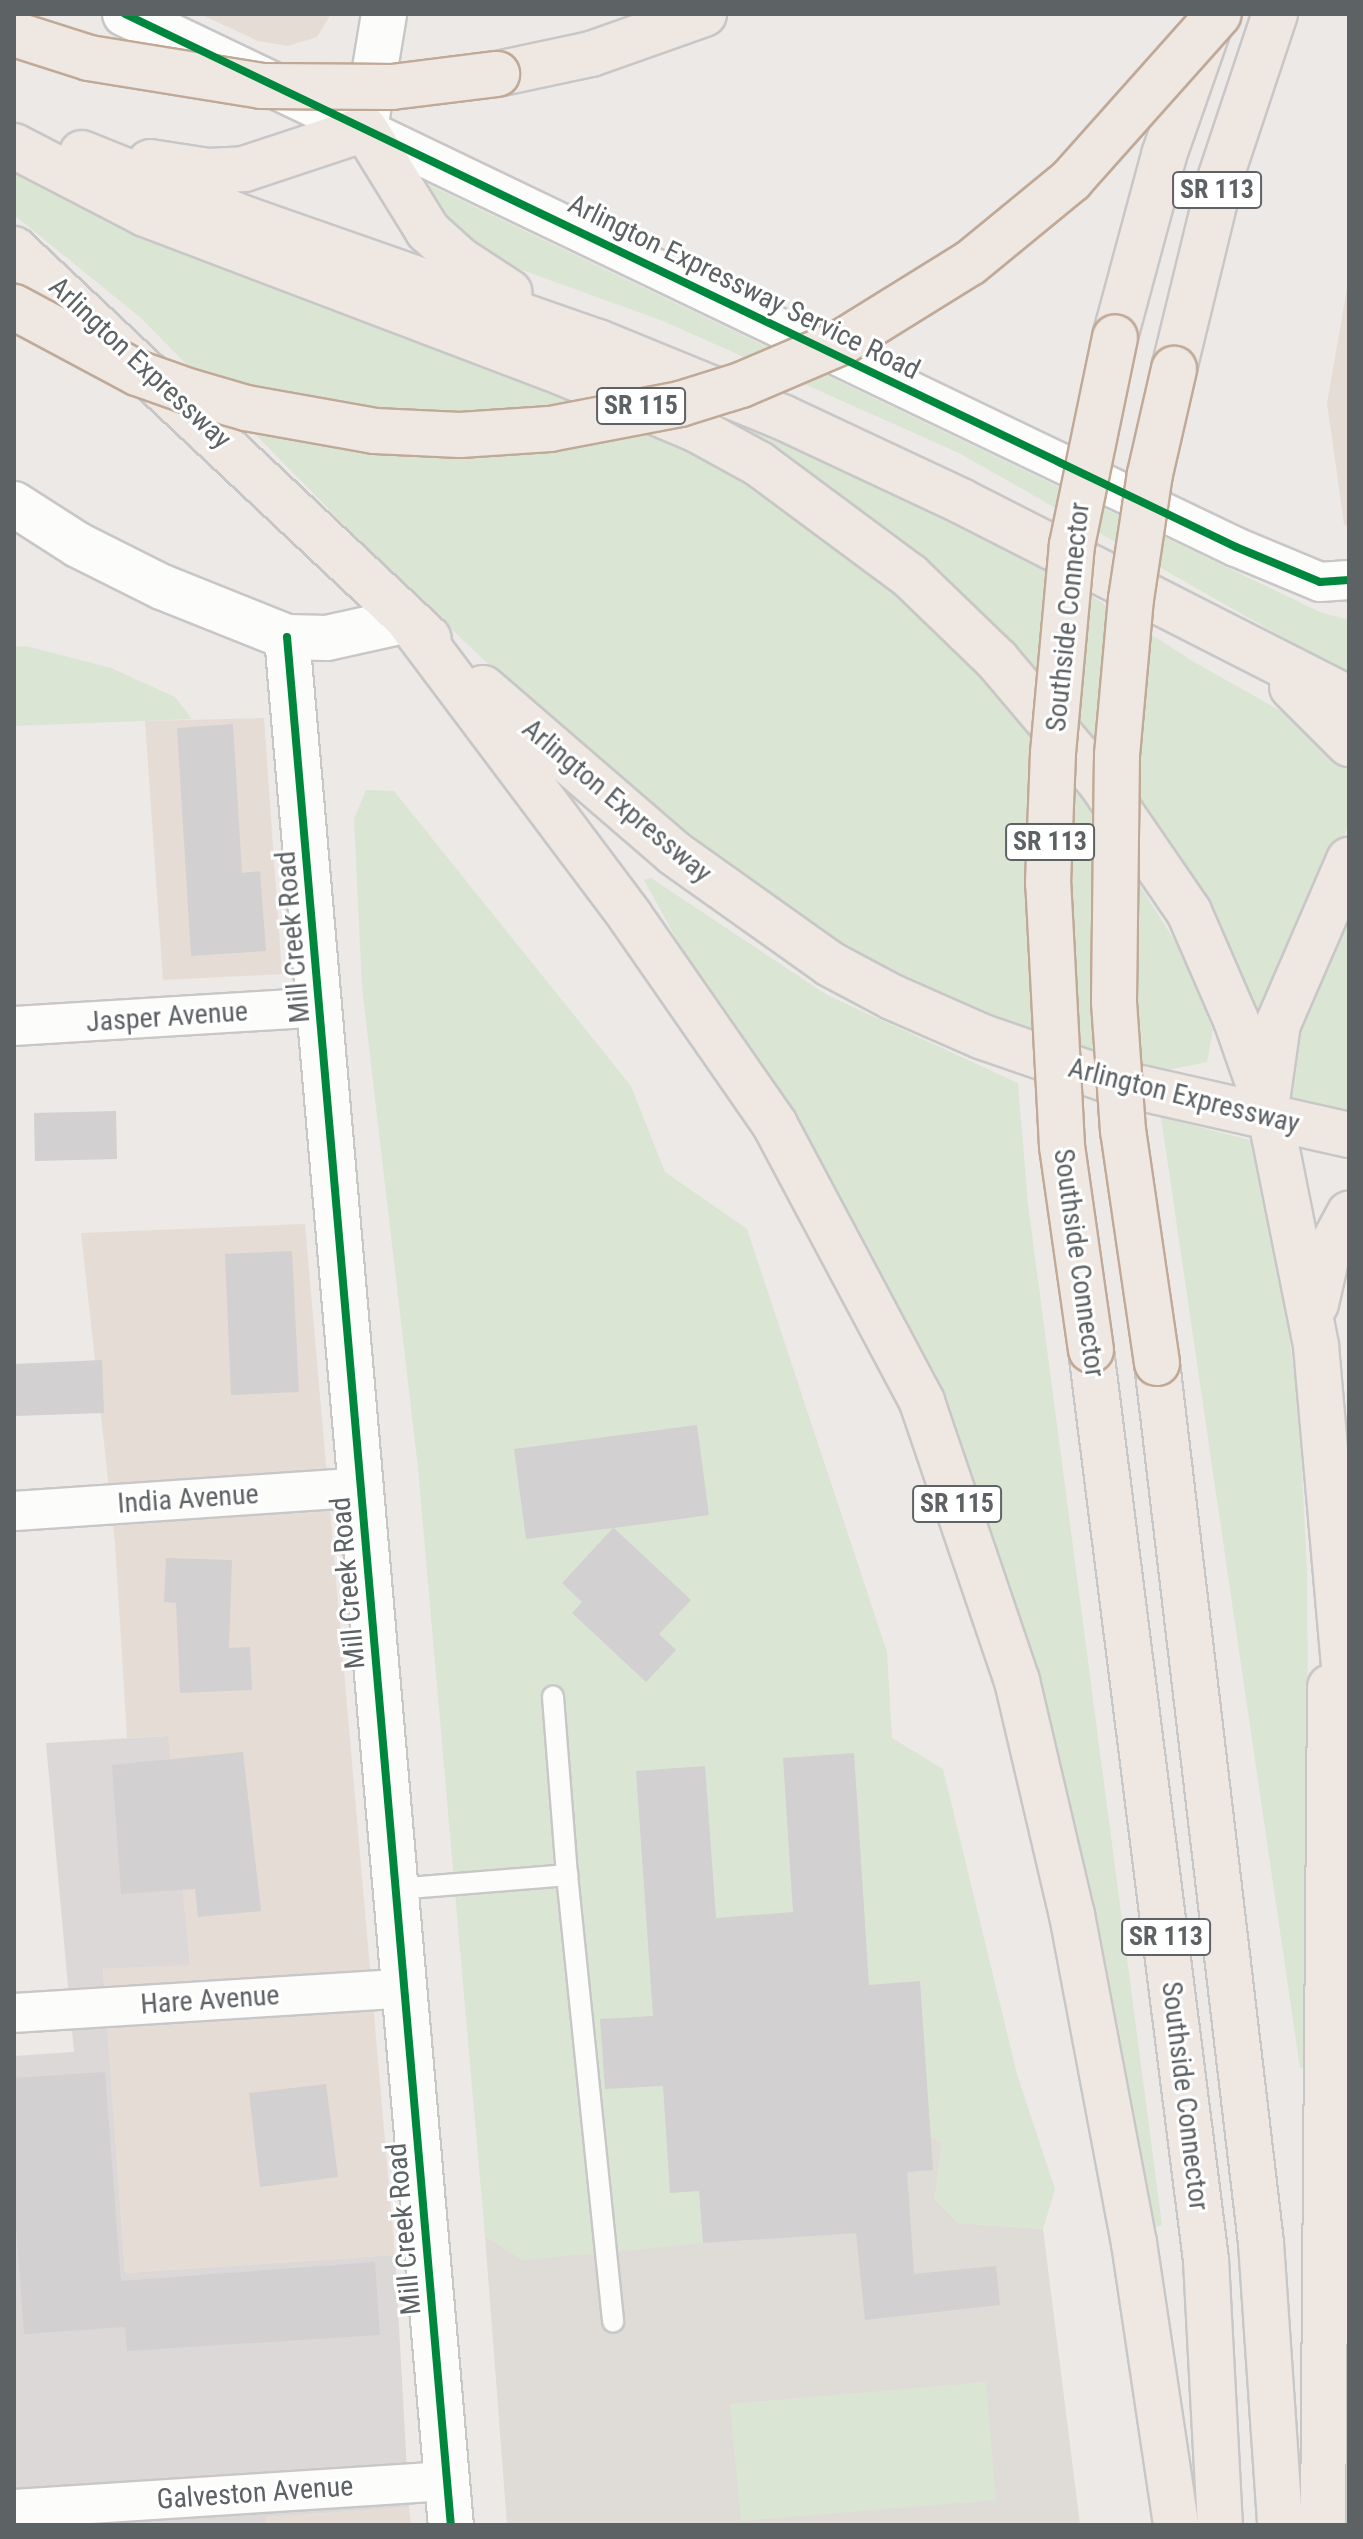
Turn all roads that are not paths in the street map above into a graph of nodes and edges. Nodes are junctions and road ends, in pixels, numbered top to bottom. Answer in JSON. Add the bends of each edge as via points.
{"nodes":[{"id":1,"x":125,"y":14,"type":"edge"},
{"id":2,"x":384,"y":14,"type":"edge"},
{"id":3,"x":704,"y":14,"type":"edge"},
{"id":4,"x":1216,"y":14,"type":"edge"},
{"id":5,"x":1275,"y":14,"type":"edge"},
{"id":6,"x":14,"y":34,"type":"edge"},
{"id":7,"x":14,"y":124,"type":"edge"},
{"id":8,"x":365,"y":129,"type":"junction"},
{"id":9,"x":14,"y":146,"type":"edge"},
{"id":10,"x":14,"y":249,"type":"edge"},
{"id":11,"x":14,"y":307,"type":"edge"},
{"id":12,"x":662,"y":367,"type":"junction"},
{"id":13,"x":14,"y":504,"type":"edge"},
{"id":14,"x":1349,"y":580,"type":"edge"},
{"id":15,"x":408,"y":620,"type":"junction"},
{"id":16,"x":1198,"y":622,"type":"junction"},
{"id":17,"x":287,"y":637,"type":"junction"},
{"id":18,"x":1349,"y":699,"type":"edge"},
{"id":19,"x":1349,"y":744,"type":"edge"},
{"id":20,"x":1349,"y":860,"type":"edge"},
{"id":21,"x":321,"y":1007,"type":"junction"},
{"id":22,"x":14,"y":1026,"type":"edge"},
{"id":23,"x":1271,"y":1120,"type":"junction"},
{"id":24,"x":1349,"y":1135,"type":"edge"},
{"id":25,"x":1349,"y":1214,"type":"edge"},
{"id":26,"x":1316,"y":1346,"type":"junction"},
{"id":27,"x":362,"y":1487,"type":"junction"},
{"id":28,"x":14,"y":1511,"type":"edge"},
{"id":29,"x":1331,"y":1560,"type":"junction"},
{"id":30,"x":553,"y":1697,"type":"dead end"},
{"id":31,"x":1349,"y":1724,"type":"edge"},
{"id":32,"x":567,"y":1875,"type":"junction"},
{"id":33,"x":397,"y":1889,"type":"junction"},
{"id":34,"x":406,"y":1988,"type":"junction"},
{"id":35,"x":14,"y":2013,"type":"edge"},
{"id":36,"x":613,"y":2322,"type":"dead end"},
{"id":37,"x":447,"y":2481,"type":"junction"},
{"id":38,"x":14,"y":2509,"type":"edge"},
{"id":39,"x":451,"y":2525,"type":"edge"},
{"id":40,"x":1176,"y":2525,"type":"edge"},
{"id":41,"x":1220,"y":2525,"type":"edge"},
{"id":42,"x":1280,"y":2525,"type":"edge"},
{"id":43,"x":1323,"y":2525,"type":"edge"}],
"edges":[{"from":1,"to":8,"type":"street","name":"Arlington Expressway Service Road"},
{"from":2,"to":8,"type":"street"},
{"from":3,"to":6,"type":"highway","bridge":true,"via":[[591,54],[497,74],[392,87],[261,86],[89,58]]},
{"from":4,"to":11,"type":"highway","bridge":true,"via":[[1071,180],[970,263],[844,341],[741,385],[680,404],[550,429],[460,435],[362,429],[246,408],[191,392],[137,373]]},
{"from":4,"to":41,"type":"highway","name":"Southside Connector","number":"SR 113","bridge":true,"via":[[1164,155],[1115,337],[1072,545],[1053,753],[1048,883],[1062,1146],[1206,2260]]},
{"from":5,"to":42,"type":"highway","name":"Southside Connector","number":"SR 113","bridge":true,"via":[[1221,176],[1150,474],[1131,599],[1117,755],[1114,1001],[1123,1131],[1157,1363],[1259,2228]]},
{"from":7,"to":8,"type":"highway","via":[[167,166],[208,171],[269,164]]},
{"from":7,"to":12,"type":"highway","via":[[249,220]]},
{"from":8,"to":12,"type":"highway","via":[[417,215],[451,253],[510,293]]},
{"from":8,"to":14,"type":"street","name":"Arlington Expressway Service Road","via":[[1236,547],[1320,582]]},
{"from":9,"to":23,"type":"highway","number":"SR 115","via":[[85,187],[157,219],[561,372],[699,431],[759,464],[910,576],[997,660],[1100,782],[1189,912],[1236,1020]]},
{"from":10,"to":15,"type":"highway","name":"Arlington Expressway","number":"SR 115"},
{"from":12,"to":16,"type":"highway","via":[[902,472]]},
{"from":13,"to":17,"type":"street","via":[[78,545],[162,587]]},
{"from":15,"to":17,"type":"street","via":[[327,638]]},
{"from":15,"to":23,"type":"highway","name":"Arlington Expressway","via":[[674,853],[830,964],[924,1012],[1014,1049],[1135,1088]]},
{"from":15,"to":40,"type":"highway","number":"SR 115","via":[[630,916],[775,1125],[922,1402],[1017,1681],[1072,1915],[1134,2243]]},
{"from":16,"to":18,"type":"highway"},
{"from":16,"to":19,"type":"highway","via":[[1300,693]]},
{"from":17,"to":21,"type":"street","name":"Mill Creek Road"},
{"from":20,"to":23,"type":"highway","via":[[1278,1024],[1268,1069]]},
{"from":21,"to":22,"type":"street","name":"Jasper Avenue"},
{"from":21,"to":27,"type":"street","name":"Mill Creek Road"},
{"from":23,"to":24,"type":"highway","name":"Arlington Expressway"},
{"from":23,"to":26,"type":"highway","number":"SR 115"},
{"from":25,"to":26,"type":"highway","via":[[1322,1270]]},
{"from":26,"to":29,"type":"highway","number":"SR 115"},
{"from":27,"to":28,"type":"street","name":"India Avenue"},
{"from":27,"to":33,"type":"street","name":"Mill Creek Road"},
{"from":29,"to":31,"type":"highway"},
{"from":29,"to":43,"type":"highway","number":"SR 115"},
{"from":30,"to":32,"type":"lane"},
{"from":32,"to":33,"type":"lane"},
{"from":32,"to":36,"type":"lane"},
{"from":33,"to":34,"type":"street","name":"Mill Creek Road"},
{"from":34,"to":35,"type":"street","name":"Hare Avenue"},
{"from":34,"to":37,"type":"street","name":"Mill Creek Road"},
{"from":37,"to":38,"type":"street","name":"Galveston Avenue"},
{"from":37,"to":39,"type":"street","name":"Mill Creek Road"}]}
